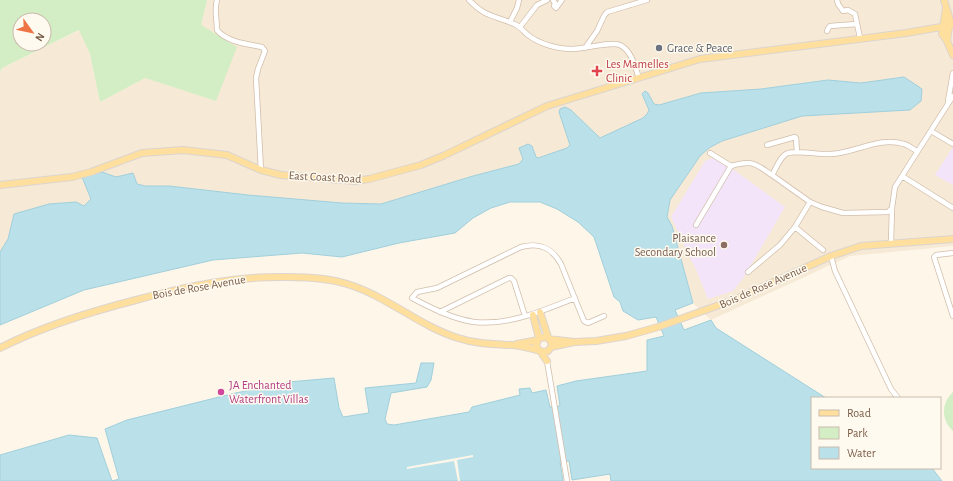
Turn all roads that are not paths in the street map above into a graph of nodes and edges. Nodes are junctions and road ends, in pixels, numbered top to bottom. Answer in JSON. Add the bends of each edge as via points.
{"nodes":[{"id":1,"x":217,"y":0,"type":"edge"},
{"id":2,"x":469,"y":0,"type":"edge"},
{"id":3,"x":519,"y":0,"type":"edge"},
{"id":4,"x":547,"y":0,"type":"edge"},
{"id":5,"x":553,"y":0,"type":"edge"},
{"id":6,"x":562,"y":0,"type":"edge"},
{"id":7,"x":647,"y":0,"type":"edge"},
{"id":8,"x":837,"y":0,"type":"edge"},
{"id":9,"x":944,"y":0,"type":"edge"},
{"id":10,"x":510,"y":22,"type":"junction"},
{"id":11,"x":857,"y":24,"type":"junction"},
{"id":12,"x":520,"y":27,"type":"junction"},
{"id":13,"x":948,"y":27,"type":"edge"},
{"id":14,"x":827,"y":31,"type":"dead end"},
{"id":15,"x":860,"y":38,"type":"junction"},
{"id":16,"x":585,"y":48,"type":"junction"},
{"id":17,"x":953,"y":55,"type":"edge"},
{"id":18,"x":953,"y":74,"type":"edge"},
{"id":19,"x":639,"y":78,"type":"junction"},
{"id":20,"x":953,"y":96,"type":"edge"},
{"id":21,"x":950,"y":103,"type":"edge"},
{"id":22,"x":931,"y":131,"type":"junction"},
{"id":23,"x":953,"y":144,"type":"edge"},
{"id":24,"x":767,"y":145,"type":"dead end"},
{"id":25,"x":918,"y":151,"type":"junction"},
{"id":26,"x":797,"y":152,"type":"junction"},
{"id":27,"x":710,"y":153,"type":"dead end"},
{"id":28,"x":731,"y":166,"type":"junction"},
{"id":29,"x":261,"y":170,"type":"junction"},
{"id":30,"x":772,"y":175,"type":"junction"},
{"id":31,"x":902,"y":176,"type":"junction"},
{"id":32,"x":0,"y":185,"type":"edge"},
{"id":33,"x":810,"y":202,"type":"junction"},
{"id":34,"x":892,"y":208,"type":"junction"},
{"id":35,"x":953,"y":208,"type":"edge"},
{"id":36,"x":696,"y":225,"type":"dead end"},
{"id":37,"x":794,"y":227,"type":"junction"},
{"id":38,"x":953,"y":240,"type":"edge"},
{"id":39,"x":891,"y":243,"type":"dead end"},
{"id":40,"x":823,"y":250,"type":"dead end"},
{"id":41,"x":953,"y":253,"type":"edge"},
{"id":42,"x":831,"y":256,"type":"junction"},
{"id":43,"x":748,"y":272,"type":"dead end"},
{"id":44,"x":575,"y":298,"type":"junction"},
{"id":45,"x":440,"y":312,"type":"junction"},
{"id":46,"x":540,"y":312,"type":"junction"},
{"id":47,"x":533,"y":314,"type":"junction"},
{"id":48,"x":524,"y":316,"type":"junction"},
{"id":49,"x":604,"y":316,"type":"dead end"},
{"id":50,"x":953,"y":316,"type":"edge"},
{"id":51,"x":549,"y":338,"type":"junction"},
{"id":52,"x":538,"y":339,"type":"junction"},
{"id":53,"x":574,"y":342,"type":"junction"},
{"id":54,"x":513,"y":345,"type":"junction"},
{"id":55,"x":0,"y":348,"type":"edge"},
{"id":56,"x":550,"y":348,"type":"junction"},
{"id":57,"x":539,"y":350,"type":"junction"},
{"id":58,"x":547,"y":361,"type":"junction"},
{"id":59,"x":897,"y":397,"type":"edge"},
{"id":60,"x":567,"y":481,"type":"edge"}],
"edges":[{"from":1,"to":29,"type":"street","via":[[217,30],[243,43],[262,47],[265,51],[256,78]]},
{"from":2,"to":10,"type":"street","via":[[485,14]]},
{"from":3,"to":10,"type":"street"},
{"from":4,"to":12,"type":"street","via":[[537,5]]},
{"from":5,"to":6,"type":"street","via":[[556,8]]},
{"from":7,"to":16,"type":"street","via":[[607,12]]},
{"from":8,"to":11,"type":"street","via":[[843,11],[852,11],[855,14]]},
{"from":9,"to":13,"type":"main road"},
{"from":10,"to":12,"type":"street"},
{"from":11,"to":14,"type":"street","via":[[830,26]]},
{"from":11,"to":15,"type":"street"},
{"from":12,"to":16,"type":"street","via":[[529,35],[549,45],[569,49]]},
{"from":13,"to":15,"type":"main road","name":"East Coast Road"},
{"from":13,"to":17,"type":"main road","via":[[943,36]]},
{"from":15,"to":19,"type":"main road","name":"East Coast Road","via":[[700,59]]},
{"from":16,"to":19,"type":"street","via":[[611,43],[621,45],[629,52]]},
{"from":18,"to":21,"type":"street"},
{"from":19,"to":29,"type":"main road","name":"East Coast Road","via":[[547,106],[445,155],[390,174],[355,180],[281,175]]},
{"from":20,"to":21,"type":"street"},
{"from":21,"to":22,"type":"street"},
{"from":22,"to":23,"type":"street"},
{"from":22,"to":25,"type":"street"},
{"from":24,"to":26,"type":"street","via":[[795,137]]},
{"from":25,"to":26,"type":"street","via":[[904,144],[886,142],[831,154]]},
{"from":25,"to":31,"type":"street"},
{"from":26,"to":30,"type":"street","via":[[788,153],[783,157]]},
{"from":27,"to":28,"type":"street"},
{"from":28,"to":30,"type":"street","via":[[744,162],[753,163]]},
{"from":28,"to":36,"type":"street"},
{"from":29,"to":32,"type":"main road","name":"East Coast Road","via":[[227,155],[183,150],[142,153],[72,177]]},
{"from":30,"to":33,"type":"street"},
{"from":31,"to":34,"type":"street","via":[[896,187]]},
{"from":31,"to":35,"type":"street"},
{"from":33,"to":34,"type":"street","via":[[844,213],[885,213]]},
{"from":33,"to":37,"type":"street"},
{"from":34,"to":39,"type":"street"},
{"from":37,"to":40,"type":"street"},
{"from":37,"to":43,"type":"street","via":[[780,245]]},
{"from":38,"to":42,"type":"main road","name":"Bois de Rose Avenue","via":[[861,246]]},
{"from":41,"to":50,"type":"street","via":[[934,257]]},
{"from":42,"to":53,"type":"main road","name":"Bois de Rose Avenue","via":[[736,299],[682,320],[626,336]]},
{"from":42,"to":59,"type":"street","via":[[834,271]]},
{"from":44,"to":45,"type":"street","via":[[556,256],[550,250],[536,245],[527,246],[437,288],[417,292],[412,298]]},
{"from":44,"to":46,"type":"street"},
{"from":44,"to":49,"type":"street","via":[[586,322]]},
{"from":45,"to":48,"type":"street","via":[[474,322]]},
{"from":45,"to":48,"type":"street","via":[[511,278]]},
{"from":46,"to":47,"type":"street"},
{"from":46,"to":51,"type":"main road"},
{"from":47,"to":48,"type":"street"},
{"from":47,"to":52,"type":"main road"},
{"from":51,"to":52,"type":"main road","via":[[544,336]]},
{"from":51,"to":53,"type":"main road","name":"Bois de Rose Avenue"},
{"from":51,"to":56,"type":"main road"},
{"from":52,"to":54,"type":"main road","name":"Bois de Rose Avenue"},
{"from":52,"to":57,"type":"main road","via":[[536,344]]},
{"from":53,"to":56,"type":"main road","name":"Bois de Rose Avenue"},
{"from":54,"to":55,"type":"main road","name":"Bois de Rose Avenue","via":[[487,344],[458,338],[348,284],[304,277],[275,277],[224,280],[157,294],[77,316]]},
{"from":54,"to":57,"type":"main road","name":"Bois de Rose Avenue"},
{"from":56,"to":57,"type":"main road","via":[[544,352]]},
{"from":56,"to":58,"type":"main road"},
{"from":57,"to":58,"type":"main road"},
{"from":58,"to":60,"type":"street"}]}
